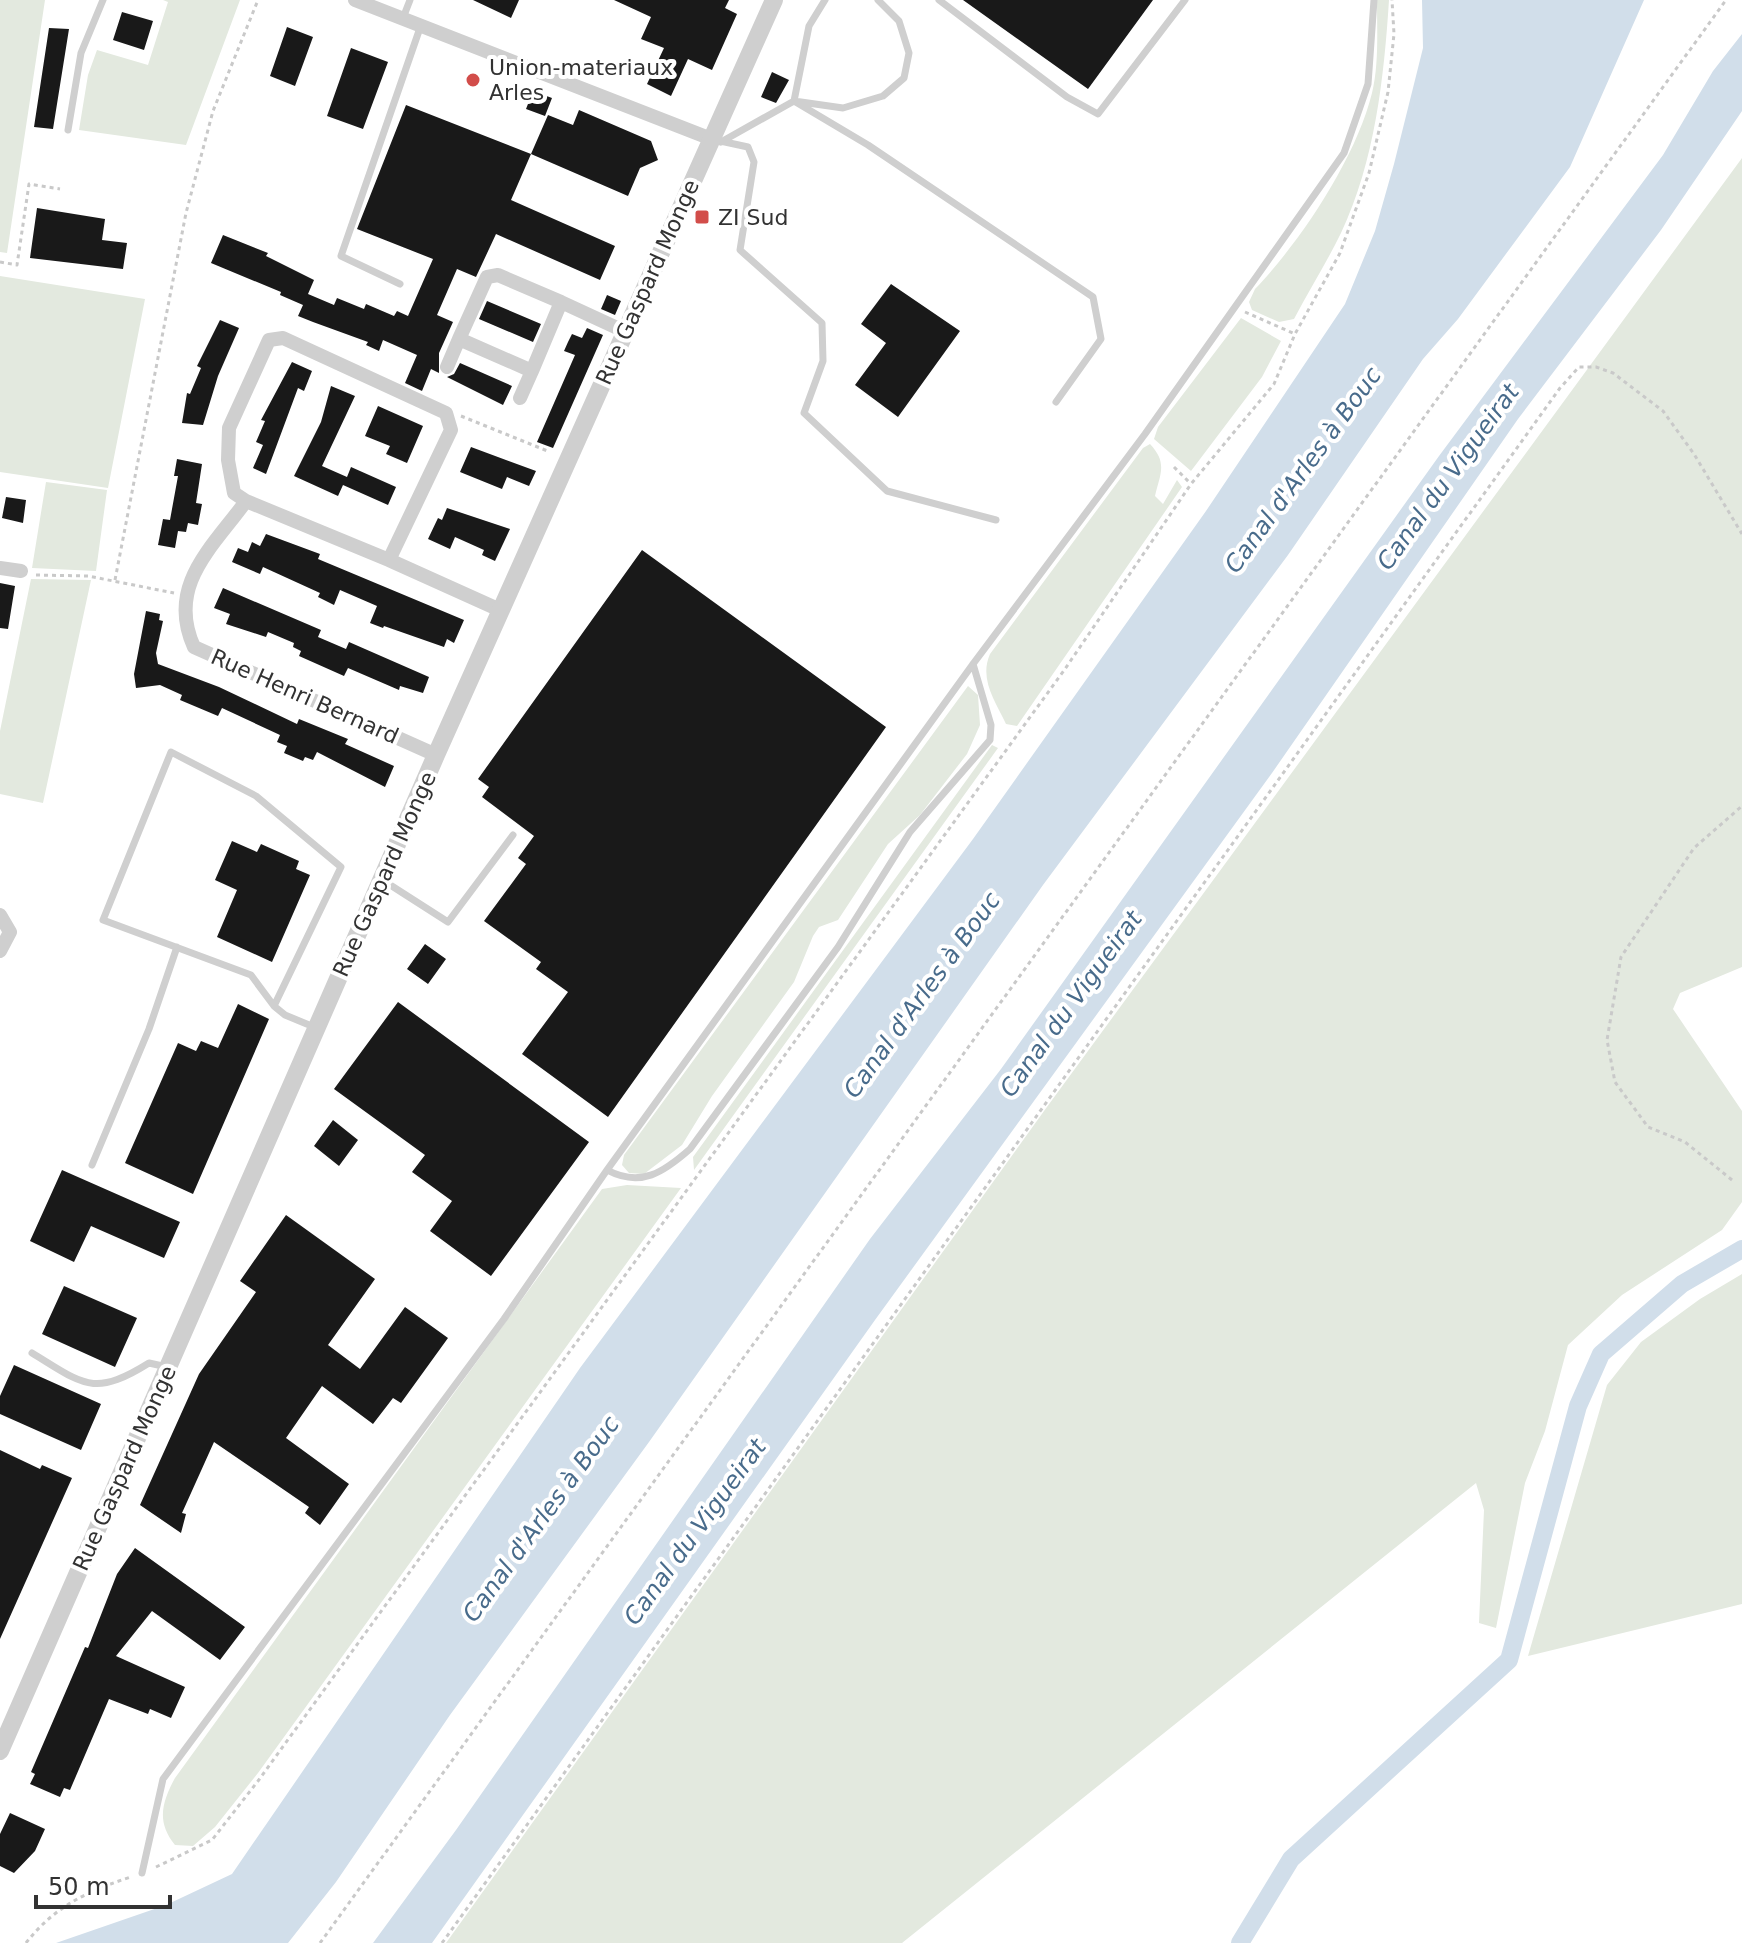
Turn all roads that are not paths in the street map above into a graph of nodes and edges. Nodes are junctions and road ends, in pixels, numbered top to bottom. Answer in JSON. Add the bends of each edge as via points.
{"nodes":[{"id":1,"x":103,"y":0,"type":"edge"},
{"id":2,"x":355,"y":0,"type":"edge"},
{"id":3,"x":410,"y":0,"type":"edge"},
{"id":4,"x":774,"y":0,"type":"edge"},
{"id":5,"x":825,"y":0,"type":"edge"},
{"id":6,"x":878,"y":0,"type":"edge"},
{"id":7,"x":939,"y":0,"type":"edge"},
{"id":8,"x":1185,"y":0,"type":"edge"},
{"id":9,"x":1374,"y":0,"type":"edge"},
{"id":10,"x":403,"y":18,"type":"junction"},
{"id":11,"x":421,"y":25,"type":"junction"},
{"id":12,"x":794,"y":101,"type":"junction"},
{"id":13,"x":68,"y":130,"type":"dead end"},
{"id":14,"x":714,"y":141,"type":"junction"},
{"id":15,"x":400,"y":284,"type":"dead end"},
{"id":16,"x":561,"y":302,"type":"junction"},
{"id":17,"x":626,"y":332,"type":"junction"},
{"id":18,"x":459,"y":339,"type":"junction"},
{"id":19,"x":447,"y":367,"type":"dead end"},
{"id":20,"x":532,"y":371,"type":"junction"},
{"id":21,"x":520,"y":398,"type":"dead end"},
{"id":22,"x":1056,"y":402,"type":"dead end"},
{"id":23,"x":246,"y":501,"type":"junction"},
{"id":24,"x":996,"y":520,"type":"dead end"},
{"id":25,"x":389,"y":560,"type":"junction"},
{"id":26,"x":0,"y":568,"type":"edge"},
{"id":27,"x":21,"y":571,"type":"road end"},
{"id":28,"x":500,"y":610,"type":"junction"},
{"id":29,"x":973,"y":664,"type":"junction"},
{"id":30,"x":436,"y":755,"type":"junction"},
{"id":31,"x":513,"y":835,"type":"dead end"},
{"id":32,"x":382,"y":880,"type":"junction"},
{"id":33,"x":0,"y":915,"type":"edge"},
{"id":34,"x":177,"y":947,"type":"junction"},
{"id":35,"x":0,"y":951,"type":"edge"},
{"id":36,"x":274,"y":1006,"type":"junction"},
{"id":37,"x":316,"y":1028,"type":"junction"},
{"id":38,"x":92,"y":1165,"type":"dead end"},
{"id":39,"x":607,"y":1170,"type":"junction"},
{"id":40,"x":32,"y":1353,"type":"dead end"},
{"id":41,"x":169,"y":1367,"type":"junction"},
{"id":42,"x":0,"y":1751,"type":"edge"},
{"id":43,"x":142,"y":1873,"type":"road end"}],
"edges":[{"from":1,"to":13,"type":"lane","via":[[81,53]]},
{"from":2,"to":10,"type":"street"},
{"from":3,"to":10,"type":"lane"},
{"from":4,"to":14,"type":"street","name":"Rue Gaspard Monge"},
{"from":5,"to":12,"type":"lane","via":[[809,26]]},
{"from":6,"to":12,"type":"lane","via":[[899,21],[909,53],[904,78],[883,96],[843,108]]},
{"from":7,"to":8,"type":"lane","via":[[1067,97],[1098,114]]},
{"from":9,"to":29,"type":"lane","via":[[1368,84],[1344,153]]},
{"from":10,"to":11,"type":"street"},
{"from":11,"to":14,"type":"street"},
{"from":11,"to":15,"type":"lane","via":[[341,256]]},
{"from":12,"to":14,"type":"lane"},
{"from":12,"to":22,"type":"lane","via":[[1093,297],[1101,339]]},
{"from":14,"to":17,"type":"street","name":"Rue Gaspard Monge"},
{"from":14,"to":24,"type":"lane","via":[[748,147],[754,162],[740,250],[822,323],[823,361],[804,413],[887,491]]},
{"from":16,"to":17,"type":"street"},
{"from":16,"to":18,"type":"street","via":[[498,275],[487,277]]},
{"from":16,"to":20,"type":"street"},
{"from":17,"to":28,"type":"street","name":"Rue Gaspard Monge"},
{"from":18,"to":19,"type":"street"},
{"from":18,"to":20,"type":"street"},
{"from":20,"to":21,"type":"street"},
{"from":23,"to":25,"type":"street"},
{"from":23,"to":25,"type":"street","via":[[234,493],[229,428],[269,340],[283,338],[446,413],[451,430]]},
{"from":23,"to":30,"type":"street","name":"Rue Henri Bernard","via":[[194,571],[186,594],[194,647]]},
{"from":25,"to":28,"type":"street"},
{"from":26,"to":27,"type":"street"},
{"from":28,"to":30,"type":"street","name":"Rue Gaspard Monge"},
{"from":29,"to":39,"type":"lane"},
{"from":29,"to":39,"type":"lane","via":[[990,740],[910,832],[838,947],[690,1149],[662,1174],[635,1179]]},
{"from":30,"to":32,"type":"street","name":"Rue Gaspard Monge"},
{"from":31,"to":32,"type":"lane","via":[[448,922]]},
{"from":32,"to":37,"type":"street","name":"Rue Gaspard Monge"},
{"from":33,"to":35,"type":"street","via":[[10,932]]},
{"from":34,"to":36,"type":"lane","via":[[251,975]]},
{"from":34,"to":36,"type":"lane","via":[[103,920],[171,752],[256,796],[341,867]]},
{"from":34,"to":38,"type":"lane"},
{"from":36,"to":37,"type":"lane"},
{"from":37,"to":41,"type":"street","name":"Rue Gaspard Monge"},
{"from":39,"to":43,"type":"lane","via":[[504,1319],[163,1779]]},
{"from":40,"to":41,"type":"lane","via":[[85,1385],[121,1381],[149,1363]]},
{"from":41,"to":42,"type":"street","name":"Rue Gaspard Monge"}]}
